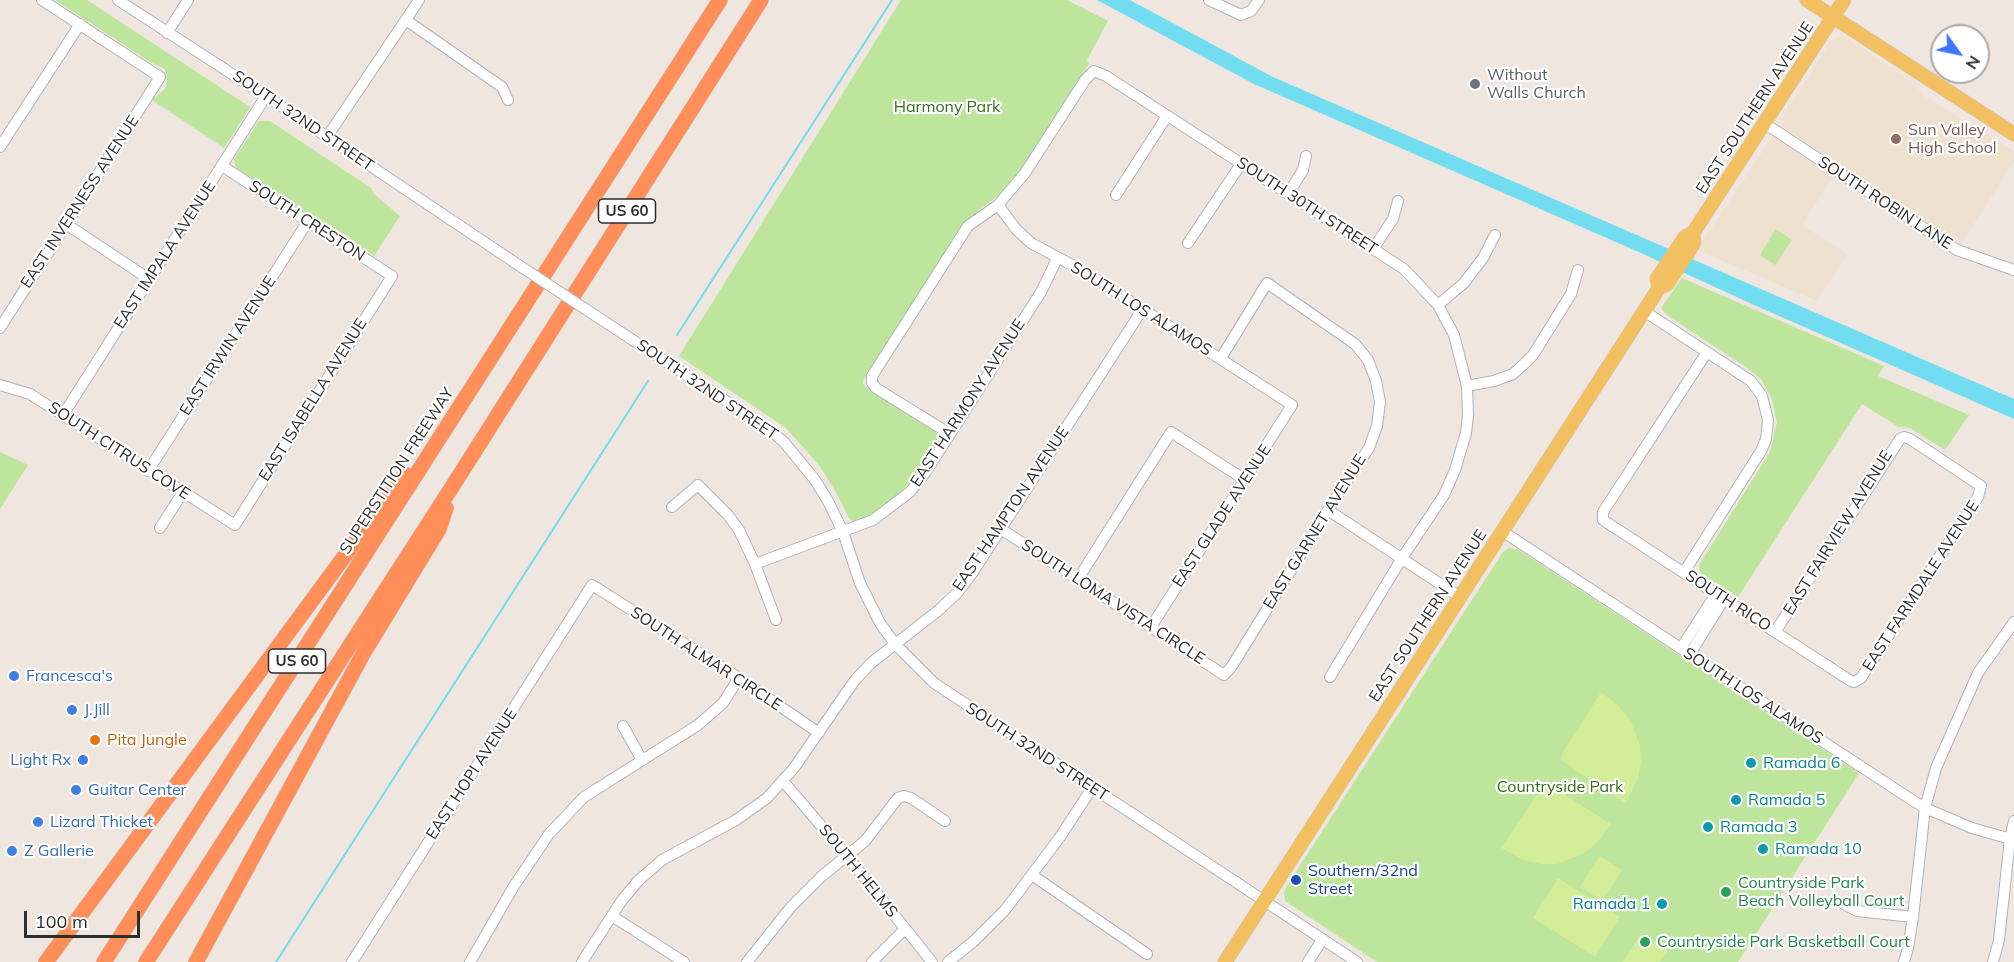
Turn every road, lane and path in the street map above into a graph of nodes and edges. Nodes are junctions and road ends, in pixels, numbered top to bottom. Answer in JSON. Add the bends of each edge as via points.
{"nodes":[{"id":1,"x":42,"y":0,"type":"edge"},
{"id":2,"x":118,"y":0,"type":"edge"},
{"id":3,"x":188,"y":0,"type":"edge"},
{"id":4,"x":419,"y":0,"type":"edge"},
{"id":5,"x":720,"y":0,"type":"edge"},
{"id":6,"x":761,"y":0,"type":"edge"},
{"id":7,"x":1209,"y":0,"type":"edge"},
{"id":8,"x":1259,"y":0,"type":"edge"},
{"id":9,"x":1808,"y":0,"type":"edge"},
{"id":10,"x":1844,"y":0,"type":"edge"},
{"id":11,"x":1833,"y":17,"type":"junction"},
{"id":12,"x":406,"y":20,"type":"junction"},
{"id":13,"x":80,"y":24,"type":"junction"},
{"id":14,"x":167,"y":33,"type":"junction"},
{"id":15,"x":266,"y":96,"type":"junction"},
{"id":16,"x":508,"y":99,"type":"dead end"},
{"id":17,"x":1167,"y":116,"type":"junction"},
{"id":18,"x":1764,"y":123,"type":"junction"},
{"id":19,"x":2014,"y":134,"type":"edge"},
{"id":20,"x":327,"y":137,"type":"junction"},
{"id":21,"x":0,"y":147,"type":"edge"},
{"id":22,"x":1306,"y":156,"type":"dead end"},
{"id":23,"x":1241,"y":164,"type":"junction"},
{"id":24,"x":222,"y":166,"type":"junction"},
{"id":25,"x":1288,"y":194,"type":"junction"},
{"id":26,"x":1116,"y":195,"type":"dead end"},
{"id":27,"x":1398,"y":201,"type":"dead end"},
{"id":28,"x":998,"y":205,"type":"junction"},
{"id":29,"x":308,"y":221,"type":"junction"},
{"id":30,"x":66,"y":224,"type":"junction"},
{"id":31,"x":1495,"y":235,"type":"dead end"},
{"id":32,"x":1188,"y":243,"type":"dead end"},
{"id":33,"x":1372,"y":249,"type":"junction"},
{"id":34,"x":1058,"y":259,"type":"junction"},
{"id":35,"x":1578,"y":270,"type":"dead end"},
{"id":36,"x":2014,"y":270,"type":"edge"},
{"id":37,"x":392,"y":276,"type":"joint"},
{"id":38,"x":149,"y":279,"type":"junction"},
{"id":39,"x":1438,"y":305,"type":"junction"},
{"id":40,"x":1142,"y":310,"type":"junction"},
{"id":41,"x":1644,"y":311,"type":"junction"},
{"id":42,"x":0,"y":328,"type":"edge"},
{"id":43,"x":1707,"y":352,"type":"junction"},
{"id":44,"x":1221,"y":358,"type":"junction"},
{"id":45,"x":489,"y":360,"type":"junction"},
{"id":46,"x":0,"y":385,"type":"edge"},
{"id":47,"x":1467,"y":386,"type":"junction"},
{"id":48,"x":1292,"y":405,"type":"joint"},
{"id":49,"x":63,"y":415,"type":"junction"},
{"id":50,"x":950,"y":434,"type":"junction"},
{"id":51,"x":1904,"y":437,"type":"joint"},
{"id":52,"x":148,"y":471,"type":"junction"},
{"id":53,"x":1245,"y":480,"type":"junction"},
{"id":54,"x":452,"y":487,"type":"junction"},
{"id":55,"x":183,"y":492,"type":"junction"},
{"id":56,"x":672,"y":507,"type":"dead end"},
{"id":57,"x":1328,"y":510,"type":"junction"},
{"id":58,"x":235,"y":525,"type":"joint"},
{"id":59,"x":160,"y":528,"type":"dead end"},
{"id":60,"x":1001,"y":529,"type":"junction"},
{"id":61,"x":1502,"y":531,"type":"junction"},
{"id":62,"x":843,"y":532,"type":"junction"},
{"id":63,"x":1402,"y":558,"type":"junction"},
{"id":64,"x":755,"y":564,"type":"junction"},
{"id":65,"x":1684,"y":572,"type":"junction"},
{"id":66,"x":1078,"y":579,"type":"junction"},
{"id":67,"x":592,"y":585,"type":"joint"},
{"id":68,"x":1460,"y":597,"type":"junction"},
{"id":69,"x":1720,"y":597,"type":"junction"},
{"id":70,"x":776,"y":620,"type":"dead end"},
{"id":71,"x":2014,"y":622,"type":"edge"},
{"id":72,"x":1151,"y":627,"type":"junction"},
{"id":73,"x":1775,"y":632,"type":"junction"},
{"id":74,"x":895,"y":644,"type":"junction"},
{"id":75,"x":1685,"y":651,"type":"junction"},
{"id":76,"x":1224,"y":675,"type":"joint"},
{"id":77,"x":1330,"y":677,"type":"dead end"},
{"id":78,"x":739,"y":678,"type":"junction"},
{"id":79,"x":1854,"y":682,"type":"joint"},
{"id":80,"x":623,"y":726,"type":"dead end"},
{"id":81,"x":819,"y":734,"type":"junction"},
{"id":82,"x":642,"y":760,"type":"junction"},
{"id":83,"x":783,"y":782,"type":"junction"},
{"id":84,"x":1092,"y":788,"type":"junction"},
{"id":85,"x":1925,"y":808,"type":"junction"},
{"id":86,"x":945,"y":821,"type":"dead end"},
{"id":87,"x":2014,"y":821,"type":"edge"},
{"id":88,"x":2012,"y":839,"type":"edge"},
{"id":89,"x":847,"y":856,"type":"junction"},
{"id":90,"x":1032,"y":875,"type":"junction"},
{"id":91,"x":1264,"y":901,"type":"junction"},
{"id":92,"x":1844,"y":904,"type":"dead end"},
{"id":93,"x":612,"y":916,"type":"junction"},
{"id":94,"x":1913,"y":917,"type":"junction"},
{"id":95,"x":906,"y":929,"type":"junction"},
{"id":96,"x":1322,"y":940,"type":"junction"},
{"id":97,"x":1147,"y":954,"type":"dead end"},
{"id":98,"x":46,"y":962,"type":"edge"},
{"id":99,"x":104,"y":962,"type":"edge"},
{"id":100,"x":146,"y":962,"type":"edge"},
{"id":101,"x":196,"y":962,"type":"edge"},
{"id":102,"x":352,"y":962,"type":"edge"},
{"id":103,"x":470,"y":962,"type":"edge"},
{"id":104,"x":582,"y":962,"type":"edge"},
{"id":105,"x":684,"y":962,"type":"edge"},
{"id":106,"x":747,"y":962,"type":"edge"},
{"id":107,"x":872,"y":962,"type":"edge"},
{"id":108,"x":932,"y":962,"type":"edge"},
{"id":109,"x":948,"y":962,"type":"edge"},
{"id":110,"x":1225,"y":962,"type":"edge"},
{"id":111,"x":1308,"y":962,"type":"edge"},
{"id":112,"x":1357,"y":962,"type":"edge"},
{"id":113,"x":1904,"y":962,"type":"edge"},
{"id":114,"x":1993,"y":962,"type":"edge"}],
"edges":[{"from":1,"to":13,"type":"street"},
{"from":2,"to":14,"type":"street","name":"SOUTH 32ND STREET"},
{"from":3,"to":14,"type":"street"},
{"from":4,"to":12,"type":"street"},
{"from":5,"to":45,"type":"highway","name":"SUPERSTITION FREEWAY","number":"US 60"},
{"from":6,"to":54,"type":"highway","number":"US 60"},
{"from":7,"to":8,"type":"street","via":[[1244,15]]},
{"from":9,"to":11,"type":"main road"},
{"from":10,"to":11,"type":"main road","name":"EAST SOUTHERN AVENUE"},
{"from":11,"to":18,"type":"main road","name":"EAST SOUTHERN AVENUE"},
{"from":11,"to":19,"type":"main road"},
{"from":12,"to":16,"type":"street","via":[[502,87]]},
{"from":12,"to":20,"type":"street"},
{"from":13,"to":21,"type":"street"},
{"from":13,"to":30,"type":"street","name":"EAST INVERNESS AVENUE","via":[[160,77]]},
{"from":14,"to":15,"type":"street","name":"SOUTH 32ND STREET"},
{"from":15,"to":20,"type":"street","name":"SOUTH 32ND STREET"},
{"from":15,"to":24,"type":"street","name":"EAST IMPALA AVENUE"},
{"from":17,"to":23,"type":"street","name":"SOUTH 30TH STREET"},
{"from":17,"to":26,"type":"street"},
{"from":17,"to":28,"type":"street","name":"SOUTH 30TH STREET","via":[[1094,71],[1025,173]]},
{"from":18,"to":36,"type":"street","name":"SOUTH ROBIN LANE","via":[[1957,250]]},
{"from":18,"to":41,"type":"main road","name":"EAST SOUTHERN AVENUE","via":[[1694,233],[1694,242],[1671,267],[1667,284],[1659,288]]},
{"from":20,"to":62,"type":"street","name":"SOUTH 32ND STREET","bridge":true,"via":[[766,427],[784,442],[815,480]]},
{"from":22,"to":25,"type":"street","via":[[1303,170]]},
{"from":23,"to":25,"type":"street","name":"SOUTH 30TH STREET"},
{"from":23,"to":32,"type":"street"},
{"from":24,"to":29,"type":"street","name":"SOUTH CRESTON"},
{"from":24,"to":38,"type":"street","name":"EAST IMPALA AVENUE"},
{"from":25,"to":33,"type":"street","name":"SOUTH 30TH STREET"},
{"from":27,"to":33,"type":"street","via":[[1393,219]]},
{"from":28,"to":34,"type":"street","name":"SOUTH LOS ALAMOS","via":[[1031,243]]},
{"from":28,"to":50,"type":"street","via":[[968,226],[873,376],[872,383]]},
{"from":29,"to":37,"type":"street","name":"SOUTH CRESTON"},
{"from":29,"to":52,"type":"street","name":"EAST IRWIN AVENUE"},
{"from":30,"to":38,"type":"street"},
{"from":30,"to":42,"type":"street","name":"EAST INVERNESS AVENUE"},
{"from":31,"to":39,"type":"street","via":[[1464,283]]},
{"from":33,"to":39,"type":"street","name":"SOUTH 30TH STREET","via":[[1404,268]]},
{"from":34,"to":40,"type":"street","name":"SOUTH LOS ALAMOS"},
{"from":34,"to":50,"type":"street","name":"EAST HARMONY AVENUE"},
{"from":35,"to":47,"type":"street","via":[[1571,294],[1516,378]]},
{"from":37,"to":58,"type":"street","name":"EAST ISABELLA AVENUE"},
{"from":38,"to":49,"type":"street","name":"EAST IMPALA AVENUE"},
{"from":39,"to":47,"type":"street","name":"SOUTH 30TH STREET","via":[[1454,335]]},
{"from":40,"to":44,"type":"street","name":"SOUTH LOS ALAMOS"},
{"from":40,"to":60,"type":"street","name":"EAST HAMPTON AVENUE"},
{"from":41,"to":43,"type":"street"},
{"from":41,"to":61,"type":"main road","name":"EAST SOUTHERN AVENUE"},
{"from":43,"to":65,"type":"street","via":[[1755,386],[1767,414],[1767,432],[1761,451]]},
{"from":43,"to":65,"type":"street","name":"SOUTH RICO","via":[[1603,512],[1603,520]]},
{"from":44,"to":48,"type":"street","name":"SOUTH LOS ALAMOS"},
{"from":44,"to":57,"type":"street","name":"EAST GARNET AVENUE","via":[[1267,283],[1329,324],[1368,360],[1380,402],[1377,426],[1369,448]]},
{"from":45,"to":98,"type":"highway"},
{"from":45,"to":99,"type":"highway","name":"SUPERSTITION FREEWAY","number":"US 60"},
{"from":46,"to":49,"type":"street","name":"SOUTH CITRUS COVE","via":[[30,394]]},
{"from":47,"to":63,"type":"street","name":"SOUTH 30TH STREET","via":[[1466,433],[1455,470],[1444,495]]},
{"from":48,"to":53,"type":"street","name":"EAST GLADE AVENUE"},
{"from":49,"to":52,"type":"street","name":"SOUTH CITRUS COVE"},
{"from":50,"to":62,"type":"street","name":"EAST HARMONY AVENUE","via":[[910,492],[873,520]]},
{"from":51,"to":73,"type":"street","name":"EAST FAIRVIEW AVENUE","via":[[1897,441]]},
{"from":51,"to":79,"type":"street","name":"EAST FARMDALE AVENUE","via":[[1981,486],[1978,497],[1868,668]]},
{"from":52,"to":55,"type":"street","name":"SOUTH CITRUS COVE"},
{"from":53,"to":66,"type":"street","via":[[1171,432]]},
{"from":53,"to":72,"type":"street","name":"EAST GLADE AVENUE"},
{"from":54,"to":100,"type":"highway","number":"US 60"},
{"from":54,"to":101,"type":"highway","via":[[439,529],[364,652]]},
{"from":55,"to":58,"type":"street","name":"SOUTH CITRUS COVE"},
{"from":55,"to":59,"type":"street"},
{"from":56,"to":64,"type":"street","via":[[698,485],[739,530]]},
{"from":57,"to":63,"type":"street"},
{"from":57,"to":76,"type":"street","name":"EAST GARNET AVENUE"},
{"from":60,"to":66,"type":"street","name":"SOUTH LOMA VISTA CIRCLE"},
{"from":60,"to":74,"type":"street","name":"EAST HAMPTON AVENUE","via":[[958,592]]},
{"from":61,"to":68,"type":"main road","name":"EAST SOUTHERN AVENUE"},
{"from":61,"to":75,"type":"street","name":"SOUTH LOS ALAMOS"},
{"from":62,"to":64,"type":"street","name":"EAST HARMONY AVENUE"},
{"from":62,"to":74,"type":"street","name":"SOUTH 32ND STREET","via":[[870,605]]},
{"from":63,"to":68,"type":"street"},
{"from":63,"to":77,"type":"street","name":"SOUTH 30TH STREET"},
{"from":64,"to":70,"type":"street"},
{"from":65,"to":69,"type":"street","name":"SOUTH RICO"},
{"from":66,"to":72,"type":"street","name":"SOUTH LOMA VISTA CIRCLE"},
{"from":67,"to":78,"type":"street","name":"SOUTH ALMAR CIRCLE"},
{"from":67,"to":102,"type":"street","name":"EAST HOPI AVENUE"},
{"from":68,"to":91,"type":"main road","name":"EAST SOUTHERN AVENUE"},
{"from":69,"to":73,"type":"street","name":"SOUTH RICO"},
{"from":69,"to":75,"type":"street"},
{"from":71,"to":85,"type":"street","via":[[1978,673],[1936,768]]},
{"from":72,"to":76,"type":"street","name":"SOUTH LOMA VISTA CIRCLE"},
{"from":73,"to":79,"type":"street","name":"SOUTH RICO"},
{"from":74,"to":81,"type":"street","name":"EAST HAMPTON AVENUE","via":[[855,680]]},
{"from":74,"to":84,"type":"street","name":"SOUTH 32ND STREET","via":[[951,695]]},
{"from":75,"to":85,"type":"street","name":"SOUTH LOS ALAMOS"},
{"from":78,"to":81,"type":"street","name":"SOUTH ALMAR CIRCLE"},
{"from":78,"to":82,"type":"street","via":[[723,703],[698,726]]},
{"from":80,"to":82,"type":"street"},
{"from":81,"to":83,"type":"street","name":"EAST HAMPTON AVENUE"},
{"from":82,"to":103,"type":"street","via":[[584,797],[549,834]]},
{"from":83,"to":89,"type":"street","name":"SOUTH HELMS"},
{"from":83,"to":93,"type":"street","name":"EAST HAMPTON AVENUE","via":[[736,820],[650,869]]},
{"from":84,"to":90,"type":"street"},
{"from":84,"to":91,"type":"street","name":"SOUTH 32ND STREET"},
{"from":85,"to":88,"type":"street","name":"SOUTH LOS ALAMOS","via":[[1972,828]]},
{"from":85,"to":94,"type":"street"},
{"from":86,"to":89,"type":"street","via":[[911,798],[901,797],[871,835]]},
{"from":87,"to":88,"type":"street"},
{"from":88,"to":114,"type":"street"},
{"from":89,"to":95,"type":"street","name":"SOUTH HELMS"},
{"from":89,"to":106,"type":"street","via":[[790,908]]},
{"from":90,"to":97,"type":"street"},
{"from":90,"to":109,"type":"street","via":[[1005,910]]},
{"from":91,"to":96,"type":"street","name":"SOUTH 32ND STREET"},
{"from":91,"to":110,"type":"main road","name":"EAST SOUTHERN AVENUE"},
{"from":92,"to":94,"type":"street","via":[[1857,910]]},
{"from":93,"to":104,"type":"street","name":"EAST HAMPTON AVENUE"},
{"from":93,"to":105,"type":"street"},
{"from":94,"to":113,"type":"street"},
{"from":95,"to":107,"type":"street"},
{"from":95,"to":108,"type":"street","name":"SOUTH HELMS"},
{"from":96,"to":111,"type":"street"},
{"from":96,"to":112,"type":"street","name":"SOUTH 32ND STREET"}]}
